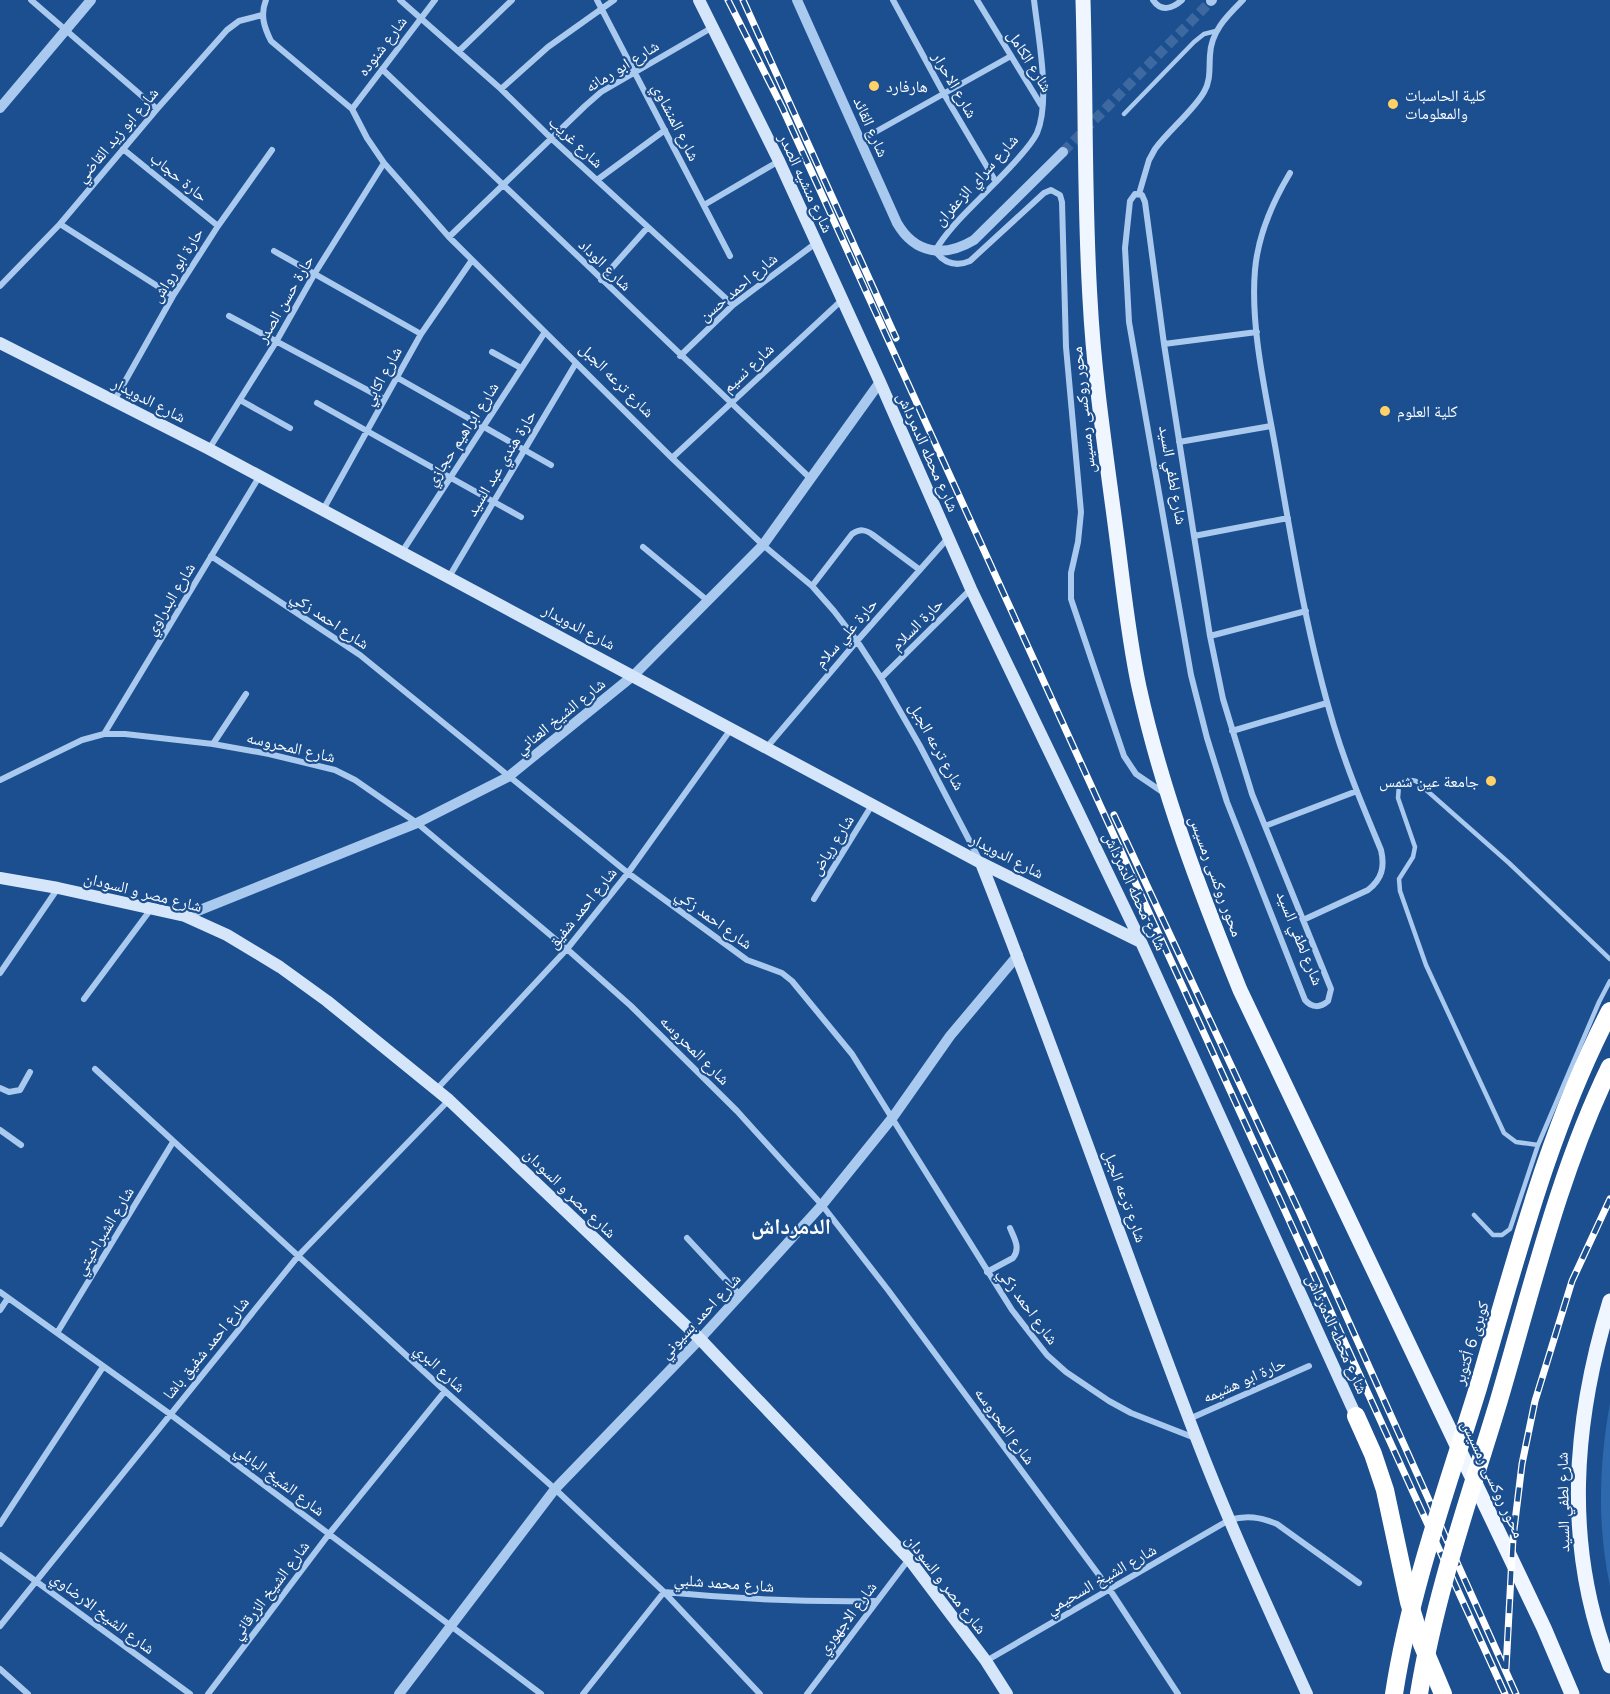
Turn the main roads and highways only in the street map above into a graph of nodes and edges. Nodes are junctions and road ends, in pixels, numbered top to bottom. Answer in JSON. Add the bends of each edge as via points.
{"nodes":[{"id":1,"x":699,"y":0,"type":"edge"},
{"id":2,"x":1083,"y":0,"type":"edge"},
{"id":3,"x":0,"y":343,"type":"edge"},
{"id":4,"x":880,"y":382,"type":"joint"},
{"id":5,"x":981,"y":863,"type":"junction"},
{"id":6,"x":0,"y":878,"type":"edge"},
{"id":7,"x":1141,"y":942,"type":"junction"},
{"id":8,"x":1610,"y":1011,"type":"edge"},
{"id":9,"x":1610,"y":1067,"type":"edge"},
{"id":10,"x":1610,"y":1301,"type":"edge"},
{"id":11,"x":1604,"y":1334,"type":"edge"},
{"id":12,"x":1356,"y":1416,"type":"joint"},
{"id":13,"x":1610,"y":1666,"type":"edge"},
{"id":14,"x":1007,"y":1694,"type":"edge"},
{"id":15,"x":1306,"y":1694,"type":"edge"},
{"id":16,"x":1395,"y":1694,"type":"edge"},
{"id":17,"x":1419,"y":1694,"type":"edge"},
{"id":18,"x":1443,"y":1694,"type":"edge"},
{"id":19,"x":1572,"y":1694,"type":"edge"}],
"edges":[{"from":1,"to":4,"type":"main road","name":"شارع منشيه الصدر"},
{"from":2,"to":19,"type":"main road","name":"محور روكسى رمسيس","via":[[1090,300],[1097,382],[1139,685],[1168,795],[1202,897],[1240,990]]},
{"from":3,"to":5,"type":"main road","name":"شارع الدويدار","via":[[209,449]]},
{"from":4,"to":7,"type":"main road","name":"شارع محطه الدمرداش","via":[[971,589]]},
{"from":5,"to":7,"type":"main road","name":"شارع الدويدار"},
{"from":5,"to":15,"type":"main road","name":"شارع ترعه الجبل","via":[[1189,1419]]},
{"from":6,"to":14,"type":"main road","name":"شارع مصر و السودان","via":[[185,916],[228,935],[327,1000],[449,1100],[699,1339],[909,1559]]},
{"from":7,"to":12,"type":"main road","name":"شارع محطه الدمرداش"},
{"from":8,"to":16,"type":"highway","name":"كوبرى 6 أكتوبر","bridge":true,"via":[[1549,1150],[1428,1553]]},
{"from":9,"to":17,"type":"highway","bridge":true,"via":[[1586,1120],[1559,1198],[1444,1587]]},
{"from":10,"to":11,"type":"main road","name":"شارع لطفي السيد"},
{"from":11,"to":13,"type":"main road","name":"شارع لطفي السيد","via":[[1585,1404],[1578,1469],[1579,1537],[1589,1599]]},
{"from":12,"to":18,"type":"highway","bridge":true,"via":[[1385,1490],[1409,1602]]}]}
